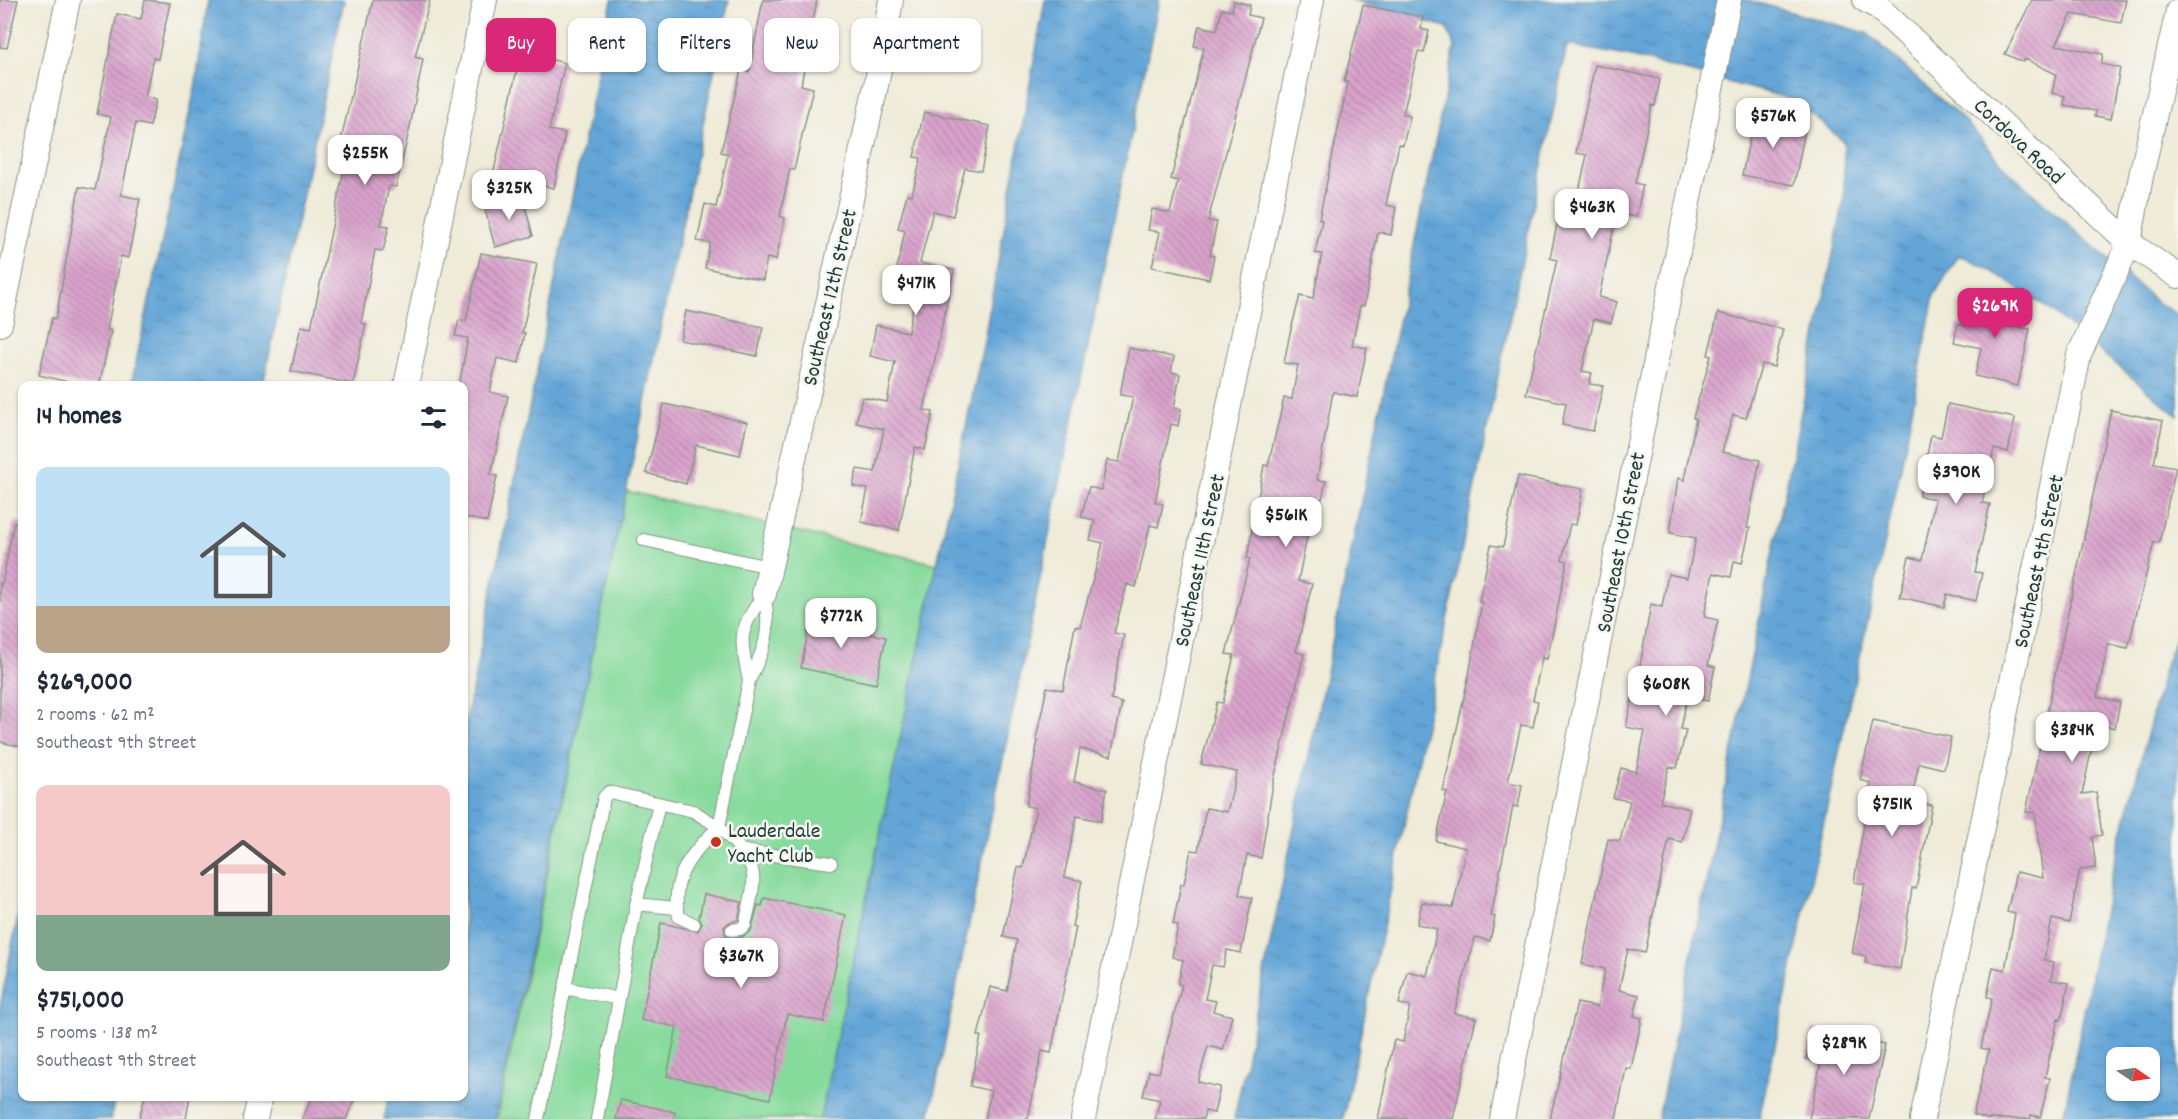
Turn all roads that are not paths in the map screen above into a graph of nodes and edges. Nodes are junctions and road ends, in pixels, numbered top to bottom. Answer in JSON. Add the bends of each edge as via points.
{"nodes":[{"id":1,"x":68,"y":0,"type":"edge"},
{"id":2,"x":485,"y":0,"type":"edge"},
{"id":3,"x":891,"y":0,"type":"edge"},
{"id":4,"x":1729,"y":0,"type":"edge"},
{"id":5,"x":1865,"y":0,"type":"edge"},
{"id":6,"x":1312,"y":2,"type":"edge"},
{"id":7,"x":2178,"y":11,"type":"edge"},
{"id":8,"x":2129,"y":243,"type":"junction"},
{"id":9,"x":2178,"y":276,"type":"edge"},
{"id":10,"x":0,"y":324,"type":"edge"},
{"id":11,"x":407,"y":381,"type":"edge"},
{"id":12,"x":644,"y":540,"type":"dead end"},
{"id":13,"x":769,"y":567,"type":"junction"},
{"id":14,"x":764,"y":594,"type":"junction"},
{"id":15,"x":749,"y":681,"type":"junction"},
{"id":16,"x":659,"y":803,"type":"junction"},
{"id":17,"x":719,"y":827,"type":"junction"},
{"id":18,"x":744,"y":851,"type":"junction"},
{"id":19,"x":831,"y":863,"type":"dead end"},
{"id":20,"x":636,"y":904,"type":"junction"},
{"id":21,"x":676,"y":908,"type":"junction"},
{"id":22,"x":694,"y":924,"type":"dead end"},
{"id":23,"x":732,"y":930,"type":"dead end"},
{"id":24,"x":565,"y":988,"type":"junction"},
{"id":25,"x":619,"y":999,"type":"junction"},
{"id":26,"x":259,"y":1101,"type":"edge"},
{"id":27,"x":255,"y":1119,"type":"edge"},
{"id":28,"x":538,"y":1119,"type":"edge"},
{"id":29,"x":597,"y":1119,"type":"edge"},
{"id":30,"x":1083,"y":1119,"type":"edge"},
{"id":31,"x":1502,"y":1119,"type":"edge"},
{"id":32,"x":1922,"y":1119,"type":"edge"}],
"edges":[{"from":1,"to":10,"type":"street"},
{"from":2,"to":11,"type":"street"},
{"from":3,"to":13,"type":"street","name":"Southeast 12th Street","via":[[877,81]]},
{"from":4,"to":31,"type":"street","name":"Southeast 10th Street"},
{"from":5,"to":8,"type":"street","name":"Cordova Road","via":[[1878,7]]},
{"from":6,"to":30,"type":"street","name":"Southeast 11th Street"},
{"from":7,"to":8,"type":"street","name":"Southeast 9th Street"},
{"from":8,"to":9,"type":"street","name":"Cordova Road"},
{"from":8,"to":32,"type":"street","name":"Southeast 9th Street","via":[[2079,355]]},
{"from":12,"to":13,"type":"lane"},
{"from":13,"to":14,"type":"street","name":"Southeast 12th Street"},
{"from":14,"to":15,"type":"lane","via":[[769,618],[766,644]]},
{"from":14,"to":15,"type":"lane","via":[[749,616],[741,639]]},
{"from":15,"to":17,"type":"lane"},
{"from":16,"to":17,"type":"lane","via":[[693,811]]},
{"from":16,"to":20,"type":"lane"},
{"from":16,"to":24,"type":"lane","via":[[609,792],[604,797]]},
{"from":17,"to":18,"type":"lane"},
{"from":17,"to":21,"type":"lane","via":[[694,850],[681,871]]},
{"from":18,"to":19,"type":"lane"},
{"from":18,"to":23,"type":"lane","via":[[754,871],[751,899],[745,925]]},
{"from":20,"to":21,"type":"lane"},
{"from":20,"to":25,"type":"lane"},
{"from":21,"to":22,"type":"lane","via":[[679,917]]},
{"from":24,"to":25,"type":"lane"},
{"from":24,"to":28,"type":"lane"},
{"from":25,"to":29,"type":"lane"},
{"from":26,"to":27,"type":"street"}]}
